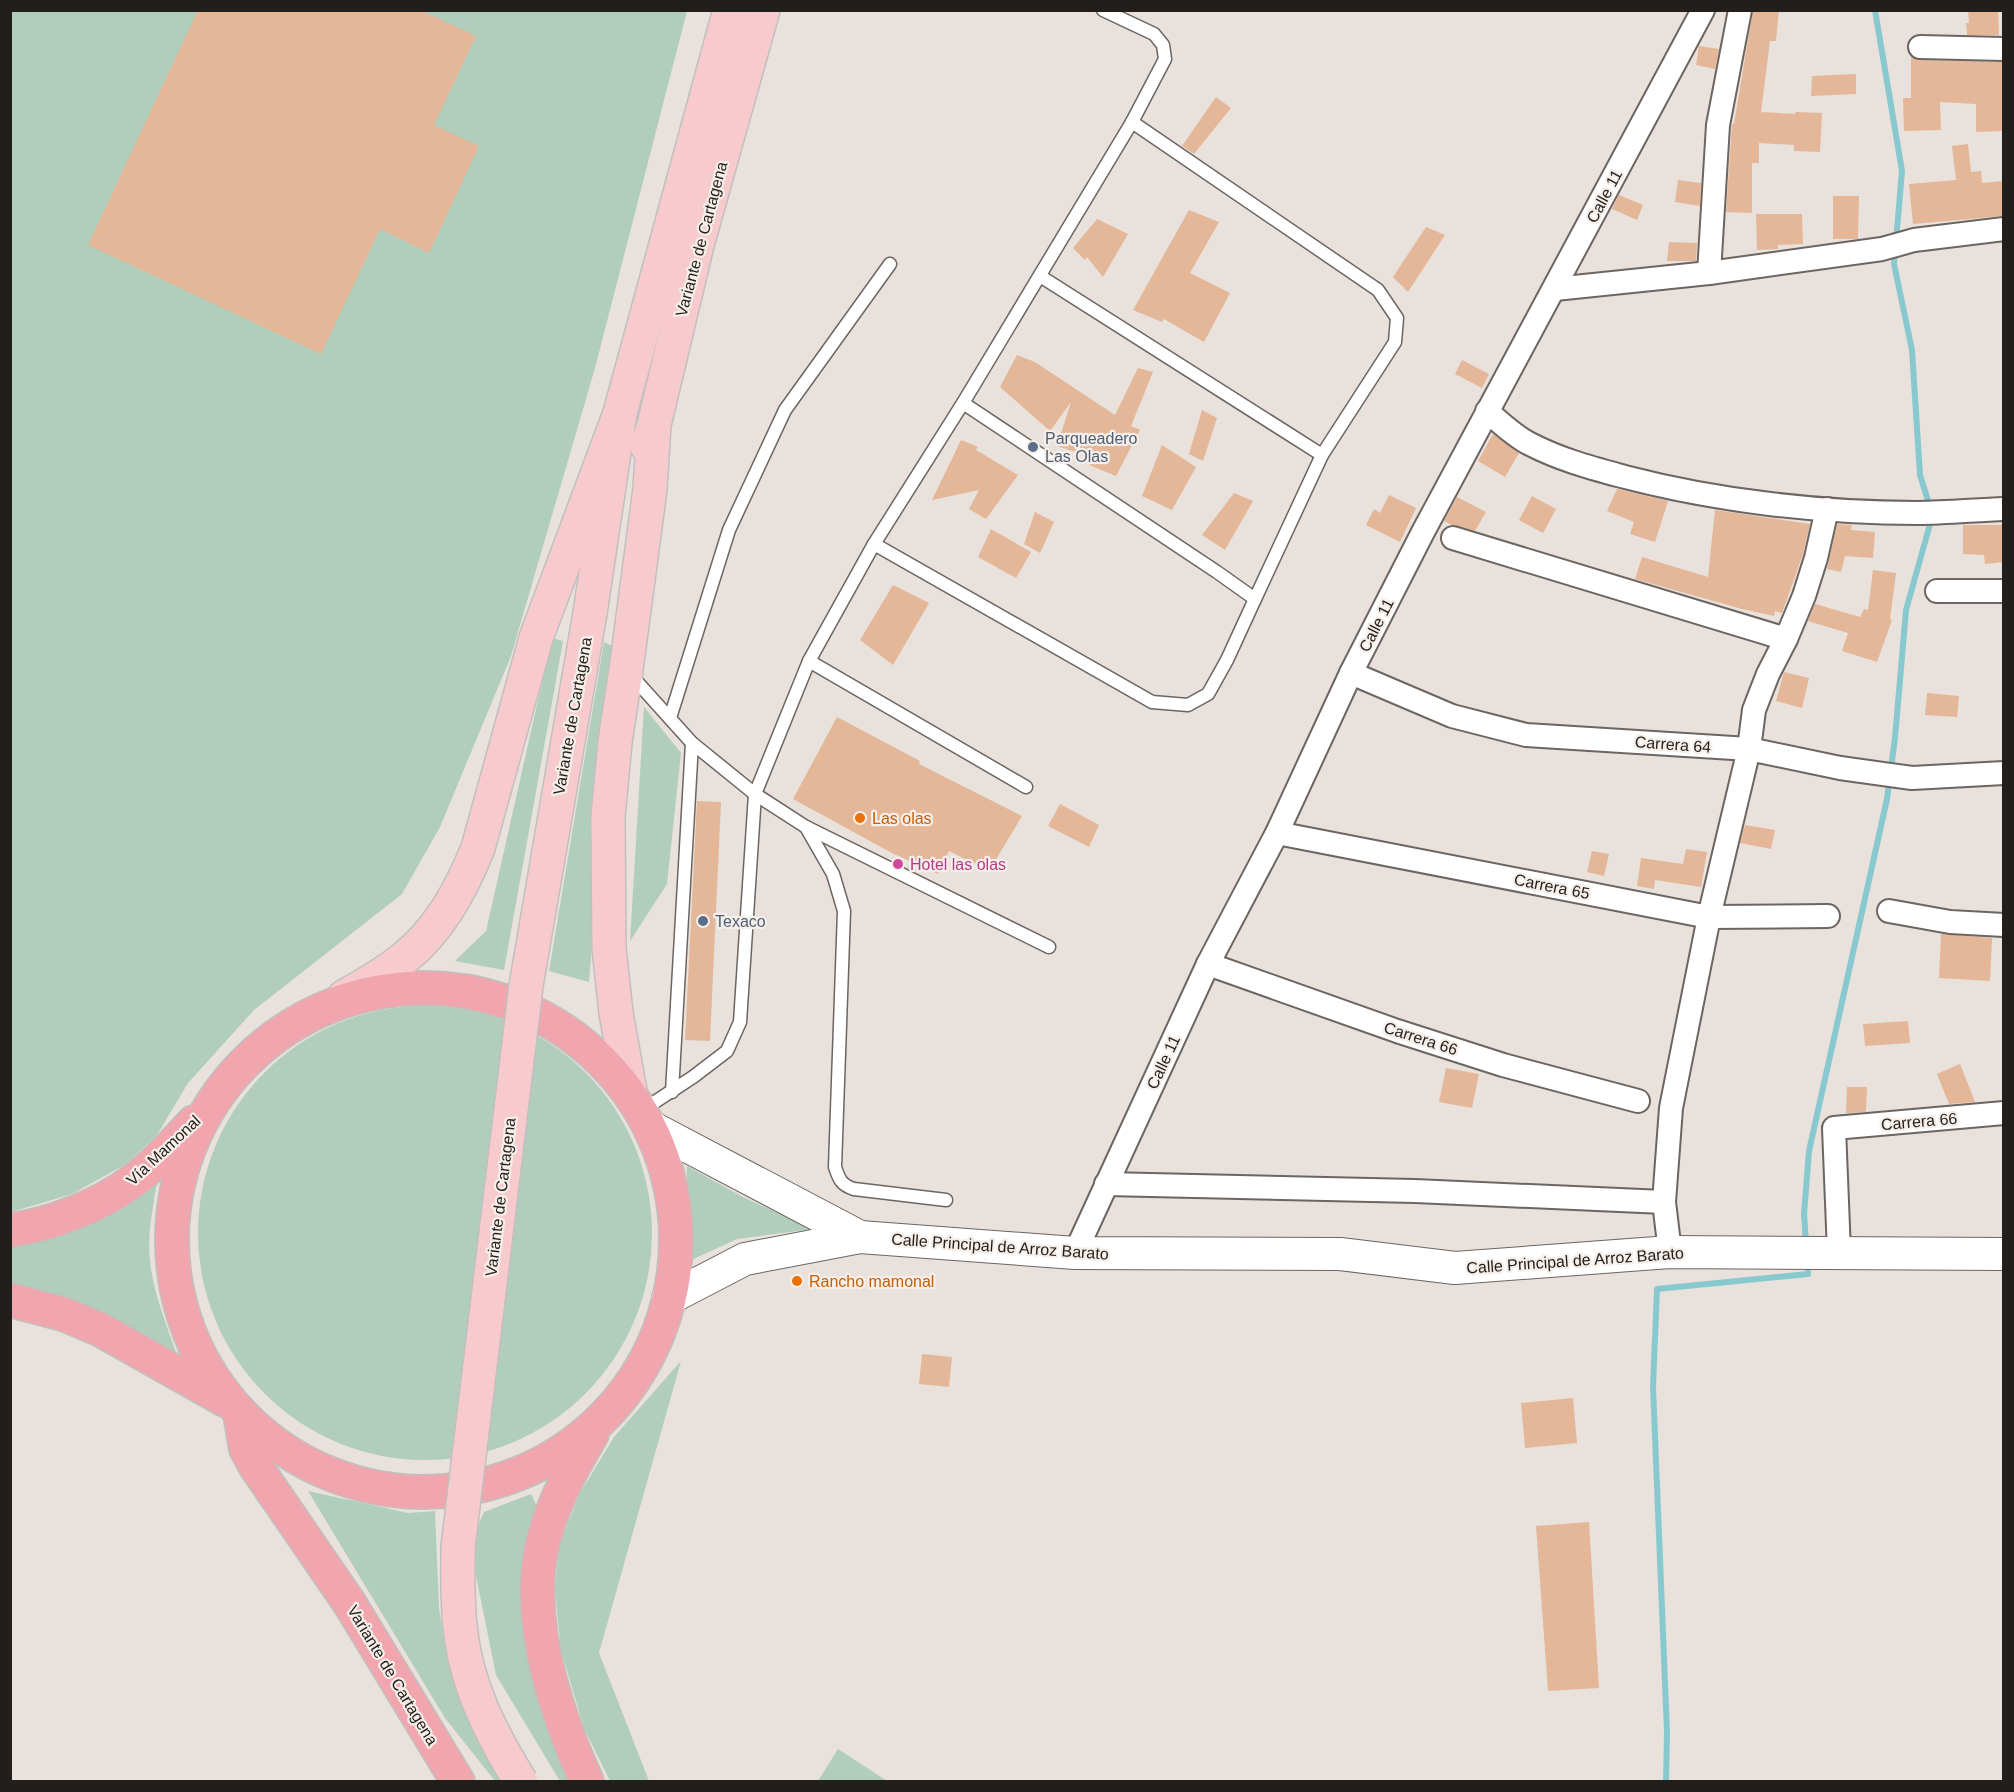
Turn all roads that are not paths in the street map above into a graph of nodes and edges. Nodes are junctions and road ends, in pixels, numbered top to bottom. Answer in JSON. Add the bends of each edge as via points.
{"nodes":[{"id":1,"x":730,"y":10,"type":"edge"},
{"id":2,"x":763,"y":10,"type":"edge"},
{"id":3,"x":1103,"y":10,"type":"edge"},
{"id":4,"x":1703,"y":10,"type":"edge"},
{"id":5,"x":1740,"y":10,"type":"edge"},
{"id":6,"x":1920,"y":47,"type":"dead end"},
{"id":7,"x":2004,"y":49,"type":"edge"},
{"id":8,"x":1132,"y":122,"type":"junction"},
{"id":9,"x":2004,"y":229,"type":"edge"},
{"id":10,"x":890,"y":264,"type":"dead end"},
{"id":11,"x":1709,"y":273,"type":"junction"},
{"id":12,"x":1040,"y":276,"type":"junction"},
{"id":13,"x":1554,"y":289,"type":"junction"},
{"id":14,"x":963,"y":403,"type":"junction"},
{"id":15,"x":1487,"y":411,"type":"junction"},
{"id":16,"x":621,"y":413,"type":"junction"},
{"id":17,"x":654,"y":425,"type":"junction"},
{"id":18,"x":1322,"y":455,"type":"junction"},
{"id":19,"x":2004,"y":509,"type":"edge"},
{"id":20,"x":1827,"y":510,"type":"junction"},
{"id":21,"x":1453,"y":538,"type":"dead end"},
{"id":22,"x":874,"y":544,"type":"junction"},
{"id":23,"x":1937,"y":591,"type":"dead end"},
{"id":24,"x":2004,"y":591,"type":"edge"},
{"id":25,"x":1255,"y":599,"type":"junction"},
{"id":26,"x":591,"y":608,"type":"junction"},
{"id":27,"x":1786,"y":639,"type":"junction"},
{"id":28,"x":809,"y":661,"type":"junction"},
{"id":29,"x":626,"y":670,"type":"junction"},
{"id":30,"x":1351,"y":673,"type":"junction"},
{"id":31,"x":670,"y":718,"type":"junction"},
{"id":32,"x":692,"y":743,"type":"junction"},
{"id":33,"x":1749,"y":749,"type":"junction"},
{"id":34,"x":2004,"y":773,"type":"edge"},
{"id":35,"x":1026,"y":787,"type":"dead end"},
{"id":36,"x":754,"y":794,"type":"junction"},
{"id":37,"x":806,"y":827,"type":"junction"},
{"id":38,"x":1277,"y":833,"type":"junction"},
{"id":39,"x":1889,"y":911,"type":"dead end"},
{"id":40,"x":1828,"y":916,"type":"dead end"},
{"id":41,"x":1709,"y":917,"type":"junction"},
{"id":42,"x":2004,"y":924,"type":"edge"},
{"id":43,"x":1049,"y":947,"type":"dead end"},
{"id":44,"x":1208,"y":963,"type":"junction"},
{"id":45,"x":344,"y":997,"type":"junction"},
{"id":46,"x":672,"y":1092,"type":"junction"},
{"id":47,"x":1638,"y":1101,"type":"dead end"},
{"id":48,"x":212,"y":1104,"type":"junction"},
{"id":49,"x":640,"y":1110,"type":"junction"},
{"id":50,"x":2004,"y":1113,"type":"edge"},
{"id":51,"x":1106,"y":1184,"type":"junction"},
{"id":52,"x":946,"y":1200,"type":"dead end"},
{"id":53,"x":1664,"y":1202,"type":"junction"},
{"id":54,"x":10,"y":1230,"type":"edge"},
{"id":55,"x":860,"y":1237,"type":"junction"},
{"id":56,"x":1670,"y":1252,"type":"junction"},
{"id":57,"x":1831,"y":1252,"type":"junction"},
{"id":58,"x":1075,"y":1253,"type":"junction"},
{"id":59,"x":2004,"y":1254,"type":"edge"},
{"id":60,"x":668,"y":1299,"type":"junction"},
{"id":61,"x":10,"y":1300,"type":"edge"},
{"id":62,"x":235,"y":1409,"type":"junction"},
{"id":63,"x":600,"y":1420,"type":"junction"},
{"id":64,"x":458,"y":1782,"type":"edge"},
{"id":65,"x":521,"y":1782,"type":"edge"},
{"id":66,"x":587,"y":1782,"type":"edge"}],
"edges":[{"from":1,"to":16,"type":"main road","name":"Variante de Cartagena"},
{"from":2,"to":17,"type":"main road","name":"Variante de Cartagena","via":[[697,245]]},
{"from":3,"to":8,"type":"lane","via":[[1154,34],[1162,45],[1165,58]]},
{"from":4,"to":13,"type":"street","name":"Calle 11"},
{"from":5,"to":11,"type":"street","via":[[1718,125]]},
{"from":6,"to":7,"type":"street"},
{"from":8,"to":12,"type":"lane"},
{"from":8,"to":18,"type":"lane","via":[[1378,290],[1397,318],[1395,342]]},
{"from":9,"to":11,"type":"street"},
{"from":10,"to":31,"type":"lane","via":[[785,410],[729,530]]},
{"from":11,"to":13,"type":"street"},
{"from":12,"to":14,"type":"lane"},
{"from":12,"to":18,"type":"lane"},
{"from":13,"to":15,"type":"street","name":"Calle 11"},
{"from":14,"to":22,"type":"lane"},
{"from":14,"to":25,"type":"lane"},
{"from":15,"to":20,"type":"street","via":[[1529,444],[1575,464],[1699,493]]},
{"from":15,"to":30,"type":"street","name":"Calle 11"},
{"from":16,"to":26,"type":"main road","name":"Variante de Cartagena"},
{"from":16,"to":45,"type":"main road","via":[[536,638],[478,848],[464,881],[427,937],[404,959]]},
{"from":17,"to":26,"type":"main road","name":"Variante de Cartagena"},
{"from":17,"to":29,"type":"main road","via":[[650,489]]},
{"from":18,"to":25,"type":"lane"},
{"from":19,"to":20,"type":"street","via":[[1917,513]]},
{"from":20,"to":27,"type":"street","via":[[1804,596]]},
{"from":21,"to":27,"type":"street"},
{"from":22,"to":25,"type":"lane","via":[[1152,702],[1188,705],[1208,694]]},
{"from":22,"to":28,"type":"lane"},
{"from":23,"to":24,"type":"street"},
{"from":26,"to":65,"type":"main road","name":"Variante de Cartagena","bridge":true,"via":[[526,986],[458,1547],[465,1658],[489,1726]]},
{"from":27,"to":33,"type":"street","via":[[1754,711]]},
{"from":28,"to":35,"type":"lane"},
{"from":28,"to":36,"type":"lane"},
{"from":29,"to":31,"type":"lane"},
{"from":29,"to":49,"type":"main road","via":[[608,817],[609,948],[616,1013]]},
{"from":30,"to":33,"type":"street","name":"Carrera 64","via":[[1452,716],[1526,735]]},
{"from":30,"to":38,"type":"street","name":"Calle 11"},
{"from":31,"to":32,"type":"lane"},
{"from":32,"to":36,"type":"lane"},
{"from":32,"to":46,"type":"lane"},
{"from":33,"to":34,"type":"street","name":"Carrera 64","via":[[1912,778]]},
{"from":33,"to":41,"type":"street"},
{"from":36,"to":37,"type":"lane"},
{"from":36,"to":46,"type":"lane","via":[[740,1022],[727,1051]]},
{"from":37,"to":43,"type":"lane"},
{"from":37,"to":52,"type":"lane","via":[[833,874],[844,911],[836,1167],[839,1180],[854,1189]]},
{"from":38,"to":41,"type":"street","name":"Carrera 65"},
{"from":38,"to":44,"type":"street","name":"Calle 11"},
{"from":39,"to":42,"type":"street","via":[[1950,922]]},
{"from":40,"to":41,"type":"street","name":"Carrera 65"},
{"from":41,"to":53,"type":"street","via":[[1671,1108]]},
{"from":44,"to":47,"type":"street","name":"Carrera 66","via":[[1397,1031],[1503,1065]]},
{"from":44,"to":51,"type":"street","name":"Calle 11"},
{"from":45,"to":48,"type":"highway","via":[[270,1040],[238,1070]]},
{"from":45,"to":49,"type":"highway","via":[[398,988],[451,988],[502,999],[550,1021],[593,1052]]},
{"from":46,"to":49,"type":"lane"},
{"from":48,"to":54,"type":"highway","name":"Vía Mamonal","via":[[133,1181],[74,1214]]},
{"from":48,"to":62,"type":"highway","via":[[184,1162],[172,1225],[176,1288],[195,1349]]},
{"from":49,"to":55,"type":"street","name":"Calle Principal de Arroz Barato"},
{"from":49,"to":60,"type":"highway","via":[[665,1167],[674,1211],[675,1255]]},
{"from":50,"to":57,"type":"street","name":"Carrera 66","via":[[1834,1128]]},
{"from":51,"to":53,"type":"street"},
{"from":51,"to":58,"type":"street","name":"Calle 11"},
{"from":53,"to":56,"type":"street"},
{"from":55,"to":58,"type":"street","name":"Calle Principal de Arroz Barato"},
{"from":55,"to":60,"type":"street","name":"Calle Principal de Arroz Barato","via":[[745,1259]]},
{"from":56,"to":57,"type":"street","name":"Calle Principal de Arroz Barato"},
{"from":56,"to":58,"type":"street","name":"Calle Principal de Arroz Barato","via":[[1455,1268],[1340,1254]]},
{"from":57,"to":59,"type":"street","name":"Calle Principal de Arroz Barato"},
{"from":60,"to":63,"type":"highway","via":[[660,1327],[635,1377]]},
{"from":61,"to":62,"type":"highway","via":[[63,1314],[101,1330]]},
{"from":62,"to":63,"type":"highway","via":[[278,1447],[321,1472],[369,1487],[418,1493],[468,1489],[516,1474],[561,1451]]},
{"from":62,"to":64,"type":"highway","name":"Variante de Cartagena","via":[[246,1449],[256,1467],[350,1604]]},
{"from":63,"to":66,"type":"highway","via":[[567,1476],[552,1514],[537,1585],[538,1618],[548,1671],[562,1724]]}]}
